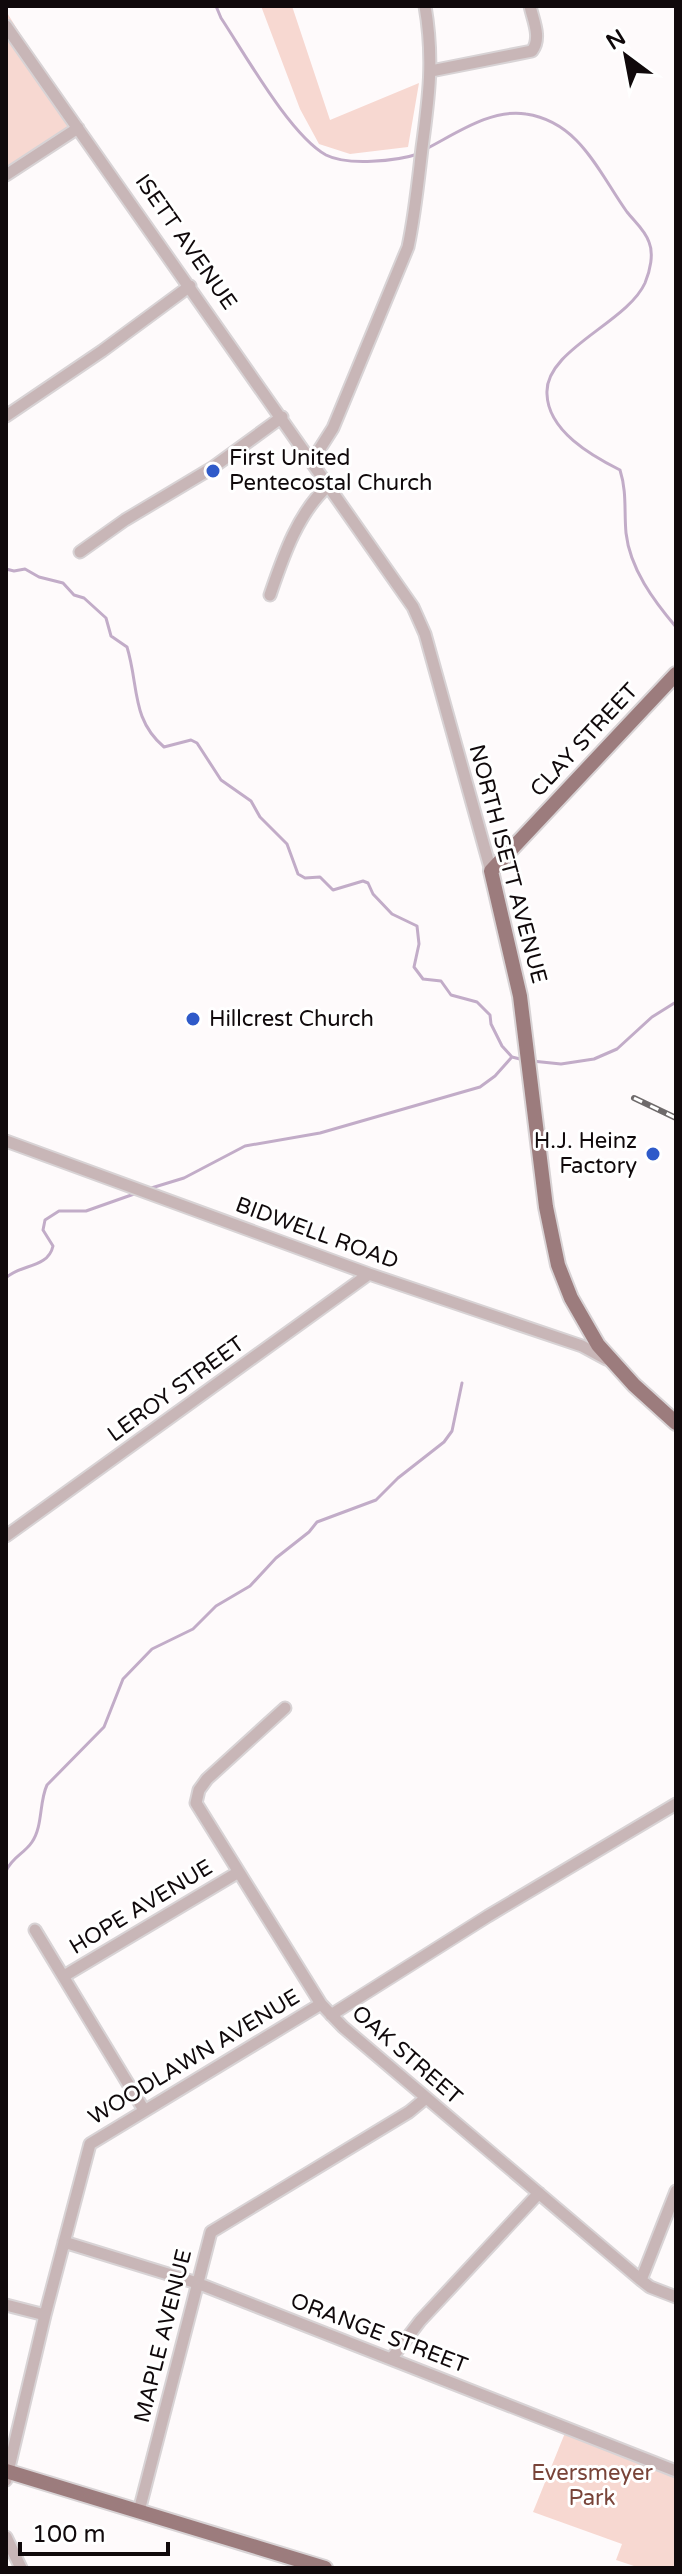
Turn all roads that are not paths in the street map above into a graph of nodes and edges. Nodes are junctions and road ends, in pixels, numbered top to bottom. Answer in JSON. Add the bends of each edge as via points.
{"nodes":[{"id":1,"x":425,"y":6,"type":"edge"},
{"id":2,"x":530,"y":6,"type":"edge"},
{"id":3,"x":6,"y":26,"type":"edge"},
{"id":4,"x":431,"y":71,"type":"junction"},
{"id":5,"x":78,"y":128,"type":"junction"},
{"id":6,"x":6,"y":175,"type":"edge"},
{"id":7,"x":190,"y":286,"type":"junction"},
{"id":8,"x":6,"y":416,"type":"edge"},
{"id":9,"x":282,"y":417,"type":"junction"},
{"id":10,"x":312,"y":461,"type":"junction"},
{"id":11,"x":329,"y":485,"type":"junction"},
{"id":12,"x":80,"y":552,"type":"dead end"},
{"id":13,"x":270,"y":595,"type":"dead end"},
{"id":14,"x":676,"y":674,"type":"edge"},
{"id":15,"x":491,"y":871,"type":"junction"},
{"id":16,"x":6,"y":1141,"type":"edge"},
{"id":17,"x":369,"y":1274,"type":"junction"},
{"id":18,"x":613,"y":1364,"type":"junction"},
{"id":19,"x":676,"y":1423,"type":"edge"},
{"id":20,"x":6,"y":1536,"type":"edge"},
{"id":21,"x":285,"y":1708,"type":"dead end"},
{"id":22,"x":676,"y":1804,"type":"edge"},
{"id":23,"x":237,"y":1873,"type":"junction"},
{"id":24,"x":35,"y":1930,"type":"dead end"},
{"id":25,"x":64,"y":1976,"type":"junction"},
{"id":26,"x":321,"y":2004,"type":"junction"},
{"id":27,"x":331,"y":2015,"type":"junction"},
{"id":28,"x":426,"y":2098,"type":"junction"},
{"id":29,"x":144,"y":2110,"type":"junction"},
{"id":30,"x":676,"y":2191,"type":"edge"},
{"id":31,"x":539,"y":2193,"type":"junction"},
{"id":32,"x":64,"y":2242,"type":"junction"},
{"id":33,"x":641,"y":2280,"type":"junction"},
{"id":34,"x":197,"y":2283,"type":"junction"},
{"id":35,"x":676,"y":2297,"type":"edge"},
{"id":36,"x":6,"y":2305,"type":"edge"},
{"id":37,"x":45,"y":2315,"type":"junction"},
{"id":38,"x":391,"y":2359,"type":"junction"},
{"id":39,"x":676,"y":2471,"type":"edge"},
{"id":40,"x":7,"y":2474,"type":"edge"},
{"id":41,"x":139,"y":2511,"type":"junction"},
{"id":42,"x":6,"y":2537,"type":"edge"},
{"id":43,"x":21,"y":2568,"type":"edge"},
{"id":44,"x":325,"y":2568,"type":"edge"}],
"edges":[{"from":1,"to":4,"type":"street"},
{"from":2,"to":4,"type":"street","via":[[537,38],[532,51]]},
{"from":3,"to":5,"type":"street","name":"ISETT AVENUE"},
{"from":4,"to":10,"type":"street","via":[[408,247],[333,428]]},
{"from":5,"to":6,"type":"street"},
{"from":5,"to":7,"type":"street","name":"ISETT AVENUE"},
{"from":7,"to":8,"type":"street"},
{"from":7,"to":9,"type":"street","name":"ISETT AVENUE"},
{"from":9,"to":10,"type":"street","name":"ISETT AVENUE"},
{"from":9,"to":12,"type":"street"},
{"from":10,"to":11,"type":"street","name":"ISETT AVENUE"},
{"from":11,"to":13,"type":"street","via":[[308,509]]},
{"from":11,"to":15,"type":"street","name":"NORTH ISETT AVENUE","via":[[418,618]]},
{"from":14,"to":15,"type":"main road","name":"CLAY STREET"},
{"from":15,"to":18,"type":"main road","name":"NORTH ISETT AVENUE","via":[[520,996],[552,1242],[571,1298]]},
{"from":16,"to":17,"type":"street","name":"BIDWELL ROAD"},
{"from":17,"to":18,"type":"street","name":"BIDWELL ROAD","via":[[582,1346]]},
{"from":17,"to":20,"type":"street","name":"LEROY STREET"},
{"from":18,"to":19,"type":"main road"},
{"from":21,"to":23,"type":"street","name":"OAK STREET","via":[[207,1779],[196,1796],[198,1809]]},
{"from":22,"to":27,"type":"street","name":"WOODLAWN AVENUE"},
{"from":23,"to":25,"type":"street","name":"HOPE AVENUE"},
{"from":23,"to":26,"type":"street","name":"OAK STREET"},
{"from":24,"to":25,"type":"street"},
{"from":25,"to":29,"type":"street"},
{"from":26,"to":27,"type":"street","name":"OAK STREET"},
{"from":26,"to":29,"type":"street","name":"WOODLAWN AVENUE"},
{"from":27,"to":28,"type":"street","name":"OAK STREET"},
{"from":28,"to":31,"type":"street","name":"OAK STREET"},
{"from":28,"to":34,"type":"street","name":"MAPLE AVENUE","via":[[216,2227],[208,2237]]},
{"from":29,"to":32,"type":"street","name":"WOODLAWN AVENUE","via":[[90,2144]]},
{"from":30,"to":33,"type":"street"},
{"from":31,"to":33,"type":"street","name":"OAK STREET"},
{"from":31,"to":38,"type":"street"},
{"from":32,"to":34,"type":"street","name":"ORANGE STREET"},
{"from":32,"to":37,"type":"street","name":"WOODLAWN AVENUE"},
{"from":33,"to":35,"type":"street","name":"OAK STREET"},
{"from":34,"to":38,"type":"street","name":"ORANGE STREET"},
{"from":34,"to":41,"type":"street","name":"MAPLE AVENUE"},
{"from":36,"to":37,"type":"street"},
{"from":37,"to":40,"type":"street","name":"WOODLAWN AVENUE"},
{"from":38,"to":39,"type":"street","name":"ORANGE STREET"},
{"from":40,"to":41,"type":"main road"},
{"from":41,"to":44,"type":"main road"},
{"from":42,"to":43,"type":"street"}]}
